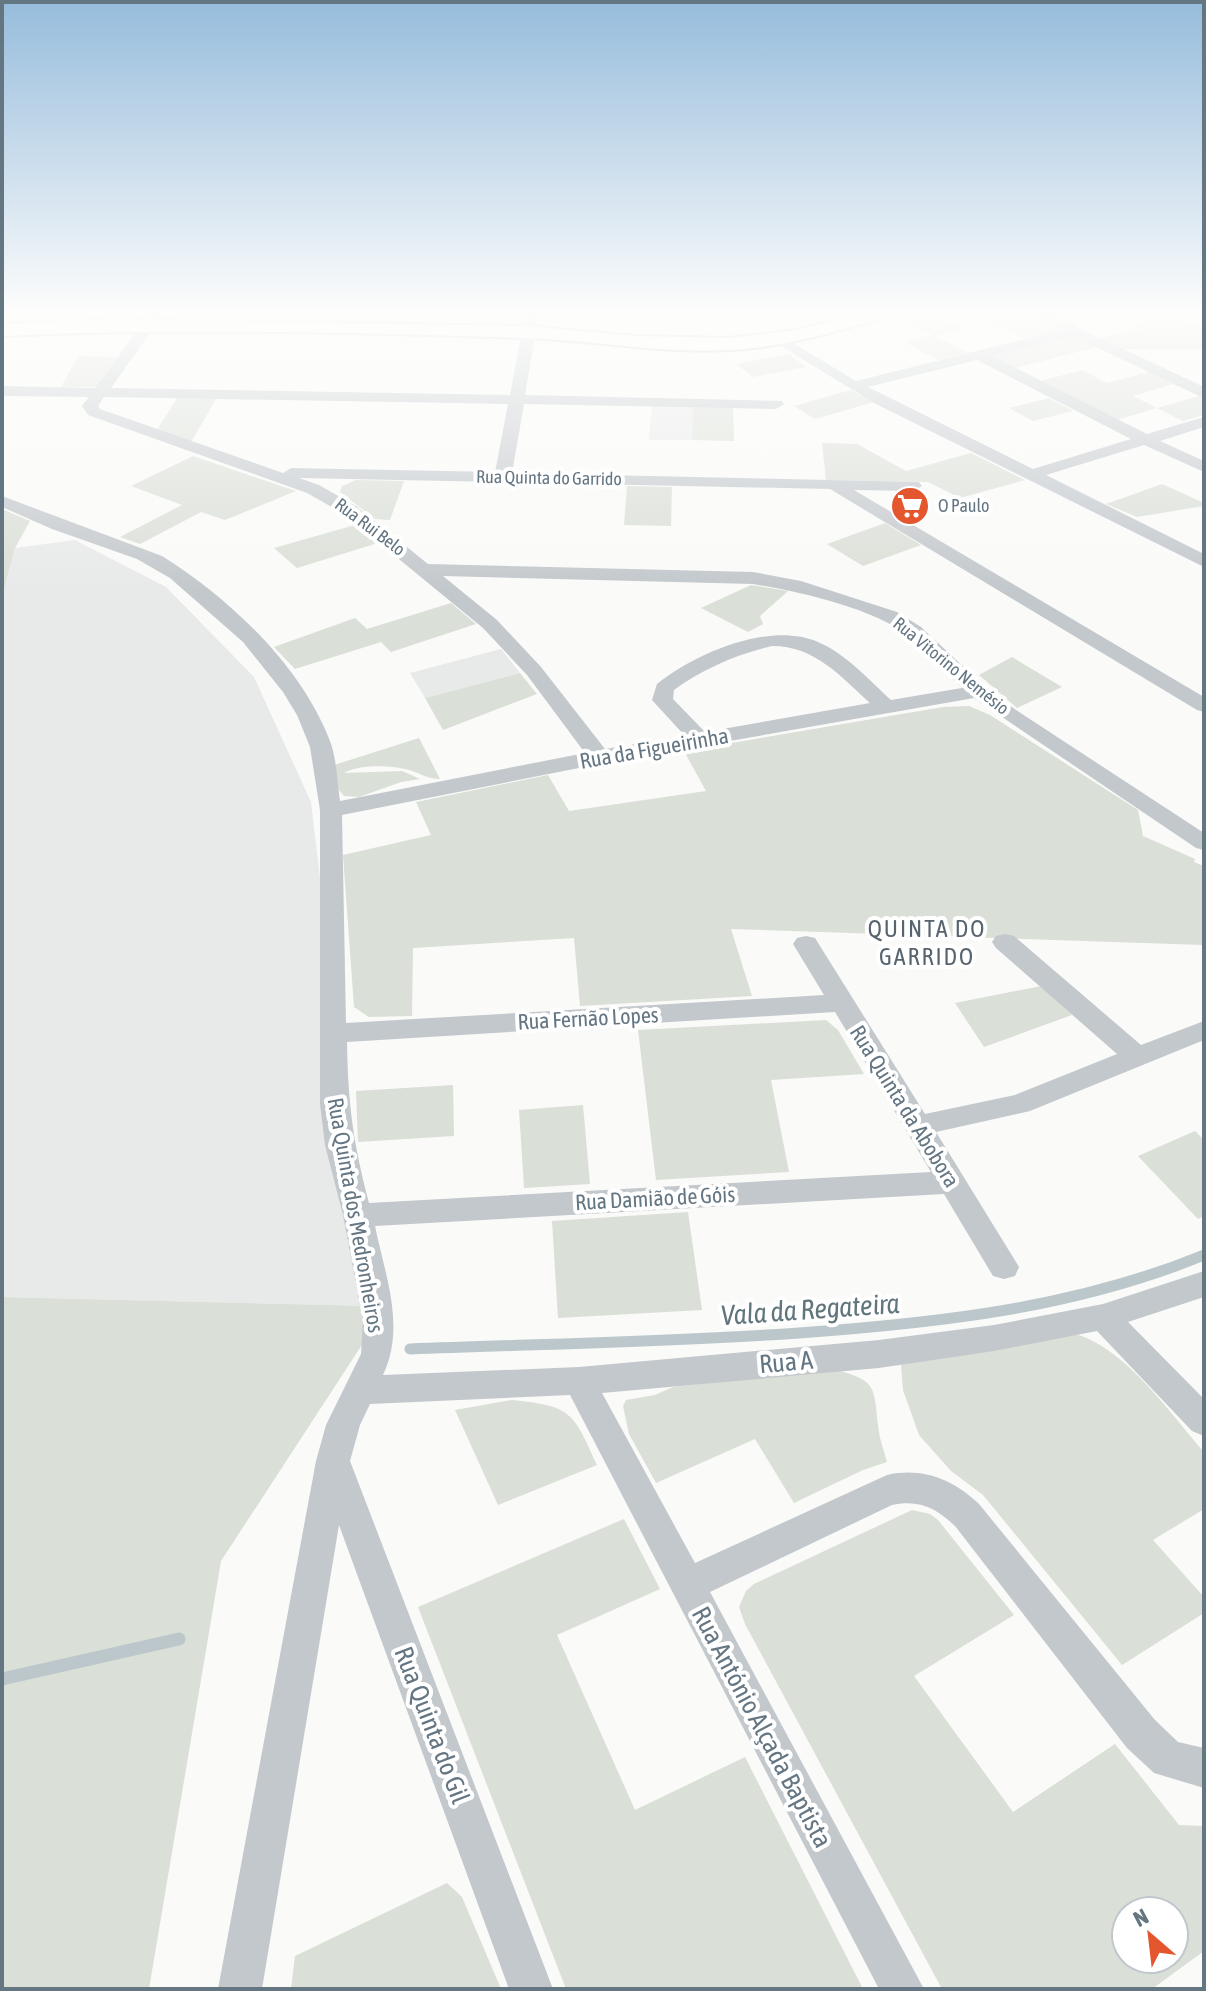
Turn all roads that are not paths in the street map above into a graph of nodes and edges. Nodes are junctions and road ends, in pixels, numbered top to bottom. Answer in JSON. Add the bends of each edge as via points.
{"nodes":[{"id":1,"x":90,"y":406,"type":"edge"},
{"id":2,"x":516,"y":406,"type":"edge"},
{"id":3,"x":894,"y":406,"type":"edge"},
{"id":4,"x":1078,"y":406,"type":"edge"},
{"id":5,"x":1204,"y":422,"type":"edge"},
{"id":6,"x":1143,"y":439,"type":"junction"},
{"id":7,"x":1204,"y":467,"type":"edge"},
{"id":8,"x":264,"y":473,"type":"junction"},
{"id":9,"x":1030,"y":475,"type":"junction"},
{"id":10,"x":503,"y":477,"type":"junction"},
{"id":11,"x":834,"y":485,"type":"junction"},
{"id":12,"x":913,"y":486,"type":"dead end"},
{"id":13,"x":2,"y":501,"type":"edge"},
{"id":14,"x":1204,"y":561,"type":"edge"},
{"id":15,"x":427,"y":570,"type":"junction"},
{"id":16,"x":978,"y":691,"type":"junction"},
{"id":17,"x":1204,"y":706,"type":"edge"},
{"id":18,"x":887,"y":708,"type":"junction"},
{"id":19,"x":701,"y":740,"type":"junction"},
{"id":20,"x":599,"y":757,"type":"junction"},
{"id":21,"x":331,"y":810,"type":"junction"},
{"id":22,"x":1204,"y":843,"type":"edge"},
{"id":23,"x":1005,"y":942,"type":"dead end"},
{"id":24,"x":806,"y":944,"type":"dead end"},
{"id":25,"x":842,"y":1003,"type":"junction"},
{"id":26,"x":1204,"y":1030,"type":"edge"},
{"id":27,"x":334,"y":1033,"type":"junction"},
{"id":28,"x":1138,"y":1057,"type":"junction"},
{"id":29,"x":918,"y":1126,"type":"junction"},
{"id":30,"x":952,"y":1182,"type":"junction"},
{"id":31,"x":358,"y":1215,"type":"junction"},
{"id":32,"x":1004,"y":1267,"type":"dead end"},
{"id":33,"x":1204,"y":1284,"type":"edge"},
{"id":34,"x":1103,"y":1317,"type":"junction"},
{"id":35,"x":579,"y":1381,"type":"junction"},
{"id":36,"x":361,"y":1390,"type":"junction"},
{"id":37,"x":1204,"y":1421,"type":"edge"},
{"id":38,"x":333,"y":1461,"type":"junction"},
{"id":39,"x":686,"y":1585,"type":"junction"},
{"id":40,"x":1204,"y":1768,"type":"edge"},
{"id":41,"x":240,"y":1989,"type":"edge"},
{"id":42,"x":531,"y":1989,"type":"edge"},
{"id":43,"x":902,"y":1989,"type":"edge"}],
"edges":[{"from":1,"to":8,"type":"street","name":"Rua Rui Belo","via":[[94,412]]},
{"from":2,"to":10,"type":"street"},
{"from":3,"to":9,"type":"street"},
{"from":4,"to":6,"type":"street"},
{"from":5,"to":6,"type":"street"},
{"from":6,"to":7,"type":"street"},
{"from":6,"to":9,"type":"street"},
{"from":8,"to":10,"type":"street","name":"Rua Quinta do Garrido"},
{"from":8,"to":15,"type":"street","name":"Rua Rui Belo","via":[[333,499]]},
{"from":9,"to":14,"type":"street"},
{"from":10,"to":11,"type":"street","name":"Rua Quinta do Garrido"},
{"from":11,"to":12,"type":"street","name":"Rua Quinta do Garrido"},
{"from":11,"to":17,"type":"street","name":"Rua Quinta do Garrido"},
{"from":13,"to":21,"type":"street","name":"Rua Quinta dos Medronheiros","via":[[145,555],[218,608],[280,675],[311,722],[323,755]]},
{"from":15,"to":16,"type":"street","name":"Rua Vitorino Nemésio","via":[[732,576],[794,585],[903,622]]},
{"from":15,"to":20,"type":"street","name":"Rua Rui Belo","via":[[513,646]]},
{"from":16,"to":18,"type":"street","name":"Rua da Figueirinha"},
{"from":16,"to":22,"type":"street","name":"Rua Vitorino Nemésio"},
{"from":18,"to":19,"type":"street","name":"Rua da Figueirinha"},
{"from":18,"to":19,"type":"street","via":[[820,650],[784,638],[759,640],[664,688],[662,700]]},
{"from":19,"to":20,"type":"street","name":"Rua da Figueirinha"},
{"from":20,"to":21,"type":"street","name":"Rua da Figueirinha"},
{"from":21,"to":27,"type":"street","name":"Rua Quinta dos Medronheiros"},
{"from":23,"to":28,"type":"street"},
{"from":24,"to":25,"type":"street","name":"Rua Quinta da Abobora"},
{"from":25,"to":27,"type":"street","name":"Rua Fernão Lopes"},
{"from":25,"to":29,"type":"street","name":"Rua Quinta da Abobora"},
{"from":26,"to":28,"type":"street"},
{"from":27,"to":31,"type":"street","name":"Rua Quinta dos Medronheiros","via":[[337,1131]]},
{"from":28,"to":29,"type":"street","via":[[1020,1104]]},
{"from":29,"to":30,"type":"street","name":"Rua Quinta da Abobora"},
{"from":30,"to":31,"type":"street","name":"Rua Damião de Góis"},
{"from":30,"to":32,"type":"street","name":"Rua Quinta da Abobora"},
{"from":31,"to":36,"type":"street","name":"Rua Quinta dos Medronheiros","via":[[379,1321],[377,1354]]},
{"from":33,"to":34,"type":"street","name":"Rua A"},
{"from":34,"to":35,"type":"street","name":"Rua A","via":[[879,1354]]},
{"from":34,"to":37,"type":"street"},
{"from":35,"to":36,"type":"street","name":"Rua A"},
{"from":35,"to":39,"type":"street"},
{"from":36,"to":38,"type":"street","name":"Rua Quinta dos Medronheiros"},
{"from":38,"to":41,"type":"street","name":"Rua Quinta dos Medronheiros"},
{"from":38,"to":42,"type":"street","name":"Rua Quinta do Gil"},
{"from":39,"to":40,"type":"street","name":"Rua António Alçada Baptista","via":[[887,1491],[907,1485],[950,1497],[1141,1734],[1168,1759]]},
{"from":39,"to":43,"type":"street","name":"Rua António Alçada Baptista"}]}
